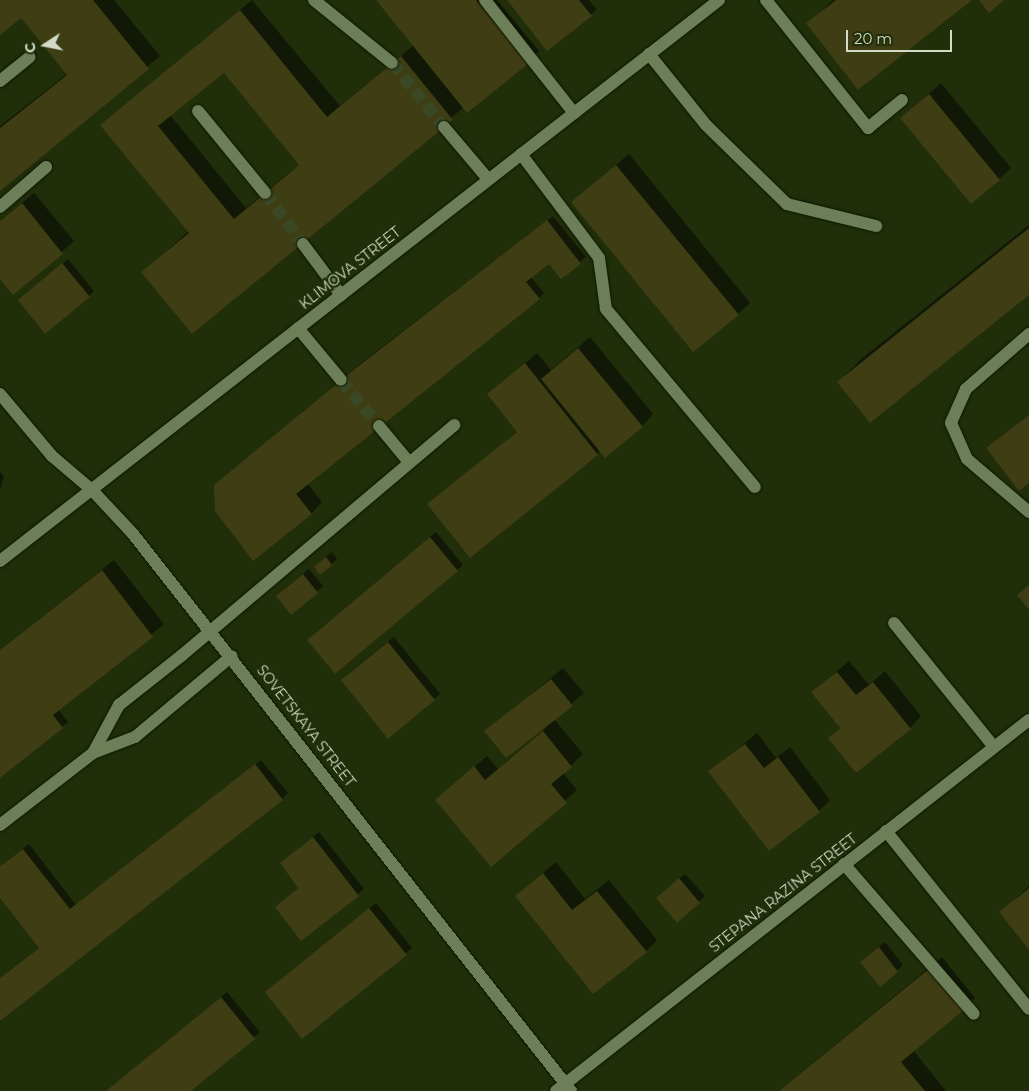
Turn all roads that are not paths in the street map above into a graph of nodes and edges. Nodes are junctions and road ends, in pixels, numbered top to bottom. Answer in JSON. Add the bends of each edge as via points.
{"nodes":[{"id":1,"x":314,"y":0,"type":"edge"},
{"id":2,"x":485,"y":0,"type":"edge"},
{"id":3,"x":719,"y":0,"type":"edge"},
{"id":4,"x":766,"y":0,"type":"edge"},
{"id":5,"x":649,"y":54,"type":"junction"},
{"id":6,"x":30,"y":56,"type":"dead end"},
{"id":7,"x":392,"y":63,"type":"tunnel mouth"},
{"id":8,"x":0,"y":81,"type":"edge"},
{"id":9,"x":902,"y":100,"type":"dead end"},
{"id":10,"x":198,"y":111,"type":"dead end"},
{"id":11,"x":574,"y":113,"type":"junction"},
{"id":12,"x":444,"y":127,"type":"tunnel mouth"},
{"id":13,"x":521,"y":154,"type":"junction"},
{"id":14,"x":46,"y":167,"type":"dead end"},
{"id":15,"x":488,"y":179,"type":"junction"},
{"id":16,"x":265,"y":193,"type":"tunnel mouth"},
{"id":17,"x":0,"y":207,"type":"edge"},
{"id":18,"x":876,"y":226,"type":"dead end"},
{"id":19,"x":303,"y":244,"type":"tunnel mouth"},
{"id":20,"x":341,"y":295,"type":"junction"},
{"id":21,"x":298,"y":328,"type":"junction"},
{"id":22,"x":1029,"y":334,"type":"edge"},
{"id":23,"x":341,"y":380,"type":"tunnel mouth"},
{"id":24,"x":0,"y":394,"type":"edge"},
{"id":25,"x":454,"y":425,"type":"dead end"},
{"id":26,"x":379,"y":426,"type":"tunnel mouth"},
{"id":27,"x":408,"y":461,"type":"junction"},
{"id":28,"x":755,"y":487,"type":"dead end"},
{"id":29,"x":92,"y":490,"type":"junction"},
{"id":30,"x":1029,"y":512,"type":"edge"},
{"id":31,"x":0,"y":560,"type":"edge"},
{"id":32,"x":894,"y":623,"type":"dead end"},
{"id":33,"x":211,"y":630,"type":"junction"},
{"id":34,"x":232,"y":656,"type":"junction"},
{"id":35,"x":1029,"y":720,"type":"edge"},
{"id":36,"x":994,"y":747,"type":"junction"},
{"id":37,"x":93,"y":753,"type":"junction"},
{"id":38,"x":0,"y":825,"type":"edge"},
{"id":39,"x":886,"y":831,"type":"junction"},
{"id":40,"x":844,"y":864,"type":"junction"},
{"id":41,"x":1029,"y":1009,"type":"edge"},
{"id":42,"x":974,"y":1014,"type":"dead end"},
{"id":43,"x":564,"y":1088,"type":"edge"}],
"edges":[{"from":1,"to":7,"type":"street"},
{"from":2,"to":11,"type":"street"},
{"from":3,"to":5,"type":"street","name":"KLIMOVA STREET"},
{"from":4,"to":9,"type":"street","via":[[868,128]]},
{"from":5,"to":11,"type":"street","name":"KLIMOVA STREET"},
{"from":5,"to":18,"type":"street","via":[[706,125],[787,204]]},
{"from":6,"to":8,"type":"street"},
{"from":10,"to":16,"type":"street"},
{"from":11,"to":13,"type":"street","name":"KLIMOVA STREET"},
{"from":12,"to":15,"type":"street"},
{"from":13,"to":15,"type":"street","name":"KLIMOVA STREET"},
{"from":13,"to":28,"type":"street","via":[[599,258],[606,309]]},
{"from":14,"to":17,"type":"street"},
{"from":15,"to":20,"type":"street","name":"KLIMOVA STREET"},
{"from":19,"to":20,"type":"street"},
{"from":20,"to":21,"type":"street","name":"KLIMOVA STREET"},
{"from":21,"to":23,"type":"street"},
{"from":21,"to":29,"type":"street","name":"KLIMOVA STREET"},
{"from":22,"to":30,"type":"street","via":[[966,389],[951,423],[967,459]]},
{"from":24,"to":29,"type":"street","name":"SOVETSKAYA STREET","via":[[52,456]]},
{"from":25,"to":27,"type":"street"},
{"from":26,"to":27,"type":"street"},
{"from":27,"to":33,"type":"street"},
{"from":29,"to":31,"type":"street","name":"KLIMOVA STREET"},
{"from":29,"to":33,"type":"street","name":"SOVETSKAYA STREET","via":[[133,534]]},
{"from":32,"to":36,"type":"street"},
{"from":33,"to":34,"type":"street","name":"SOVETSKAYA STREET"},
{"from":33,"to":37,"type":"street","via":[[119,705]]},
{"from":34,"to":37,"type":"street","via":[[135,737]]},
{"from":34,"to":43,"type":"street","name":"SOVETSKAYA STREET"},
{"from":35,"to":36,"type":"street","name":"STEPANA RAZINA STREET"},
{"from":36,"to":39,"type":"street","name":"STEPANA RAZINA STREET"},
{"from":37,"to":38,"type":"street"},
{"from":39,"to":40,"type":"street","name":"STEPANA RAZINA STREET"},
{"from":39,"to":41,"type":"street"},
{"from":40,"to":42,"type":"street"},
{"from":40,"to":43,"type":"street","name":"STEPANA RAZINA STREET"}]}
